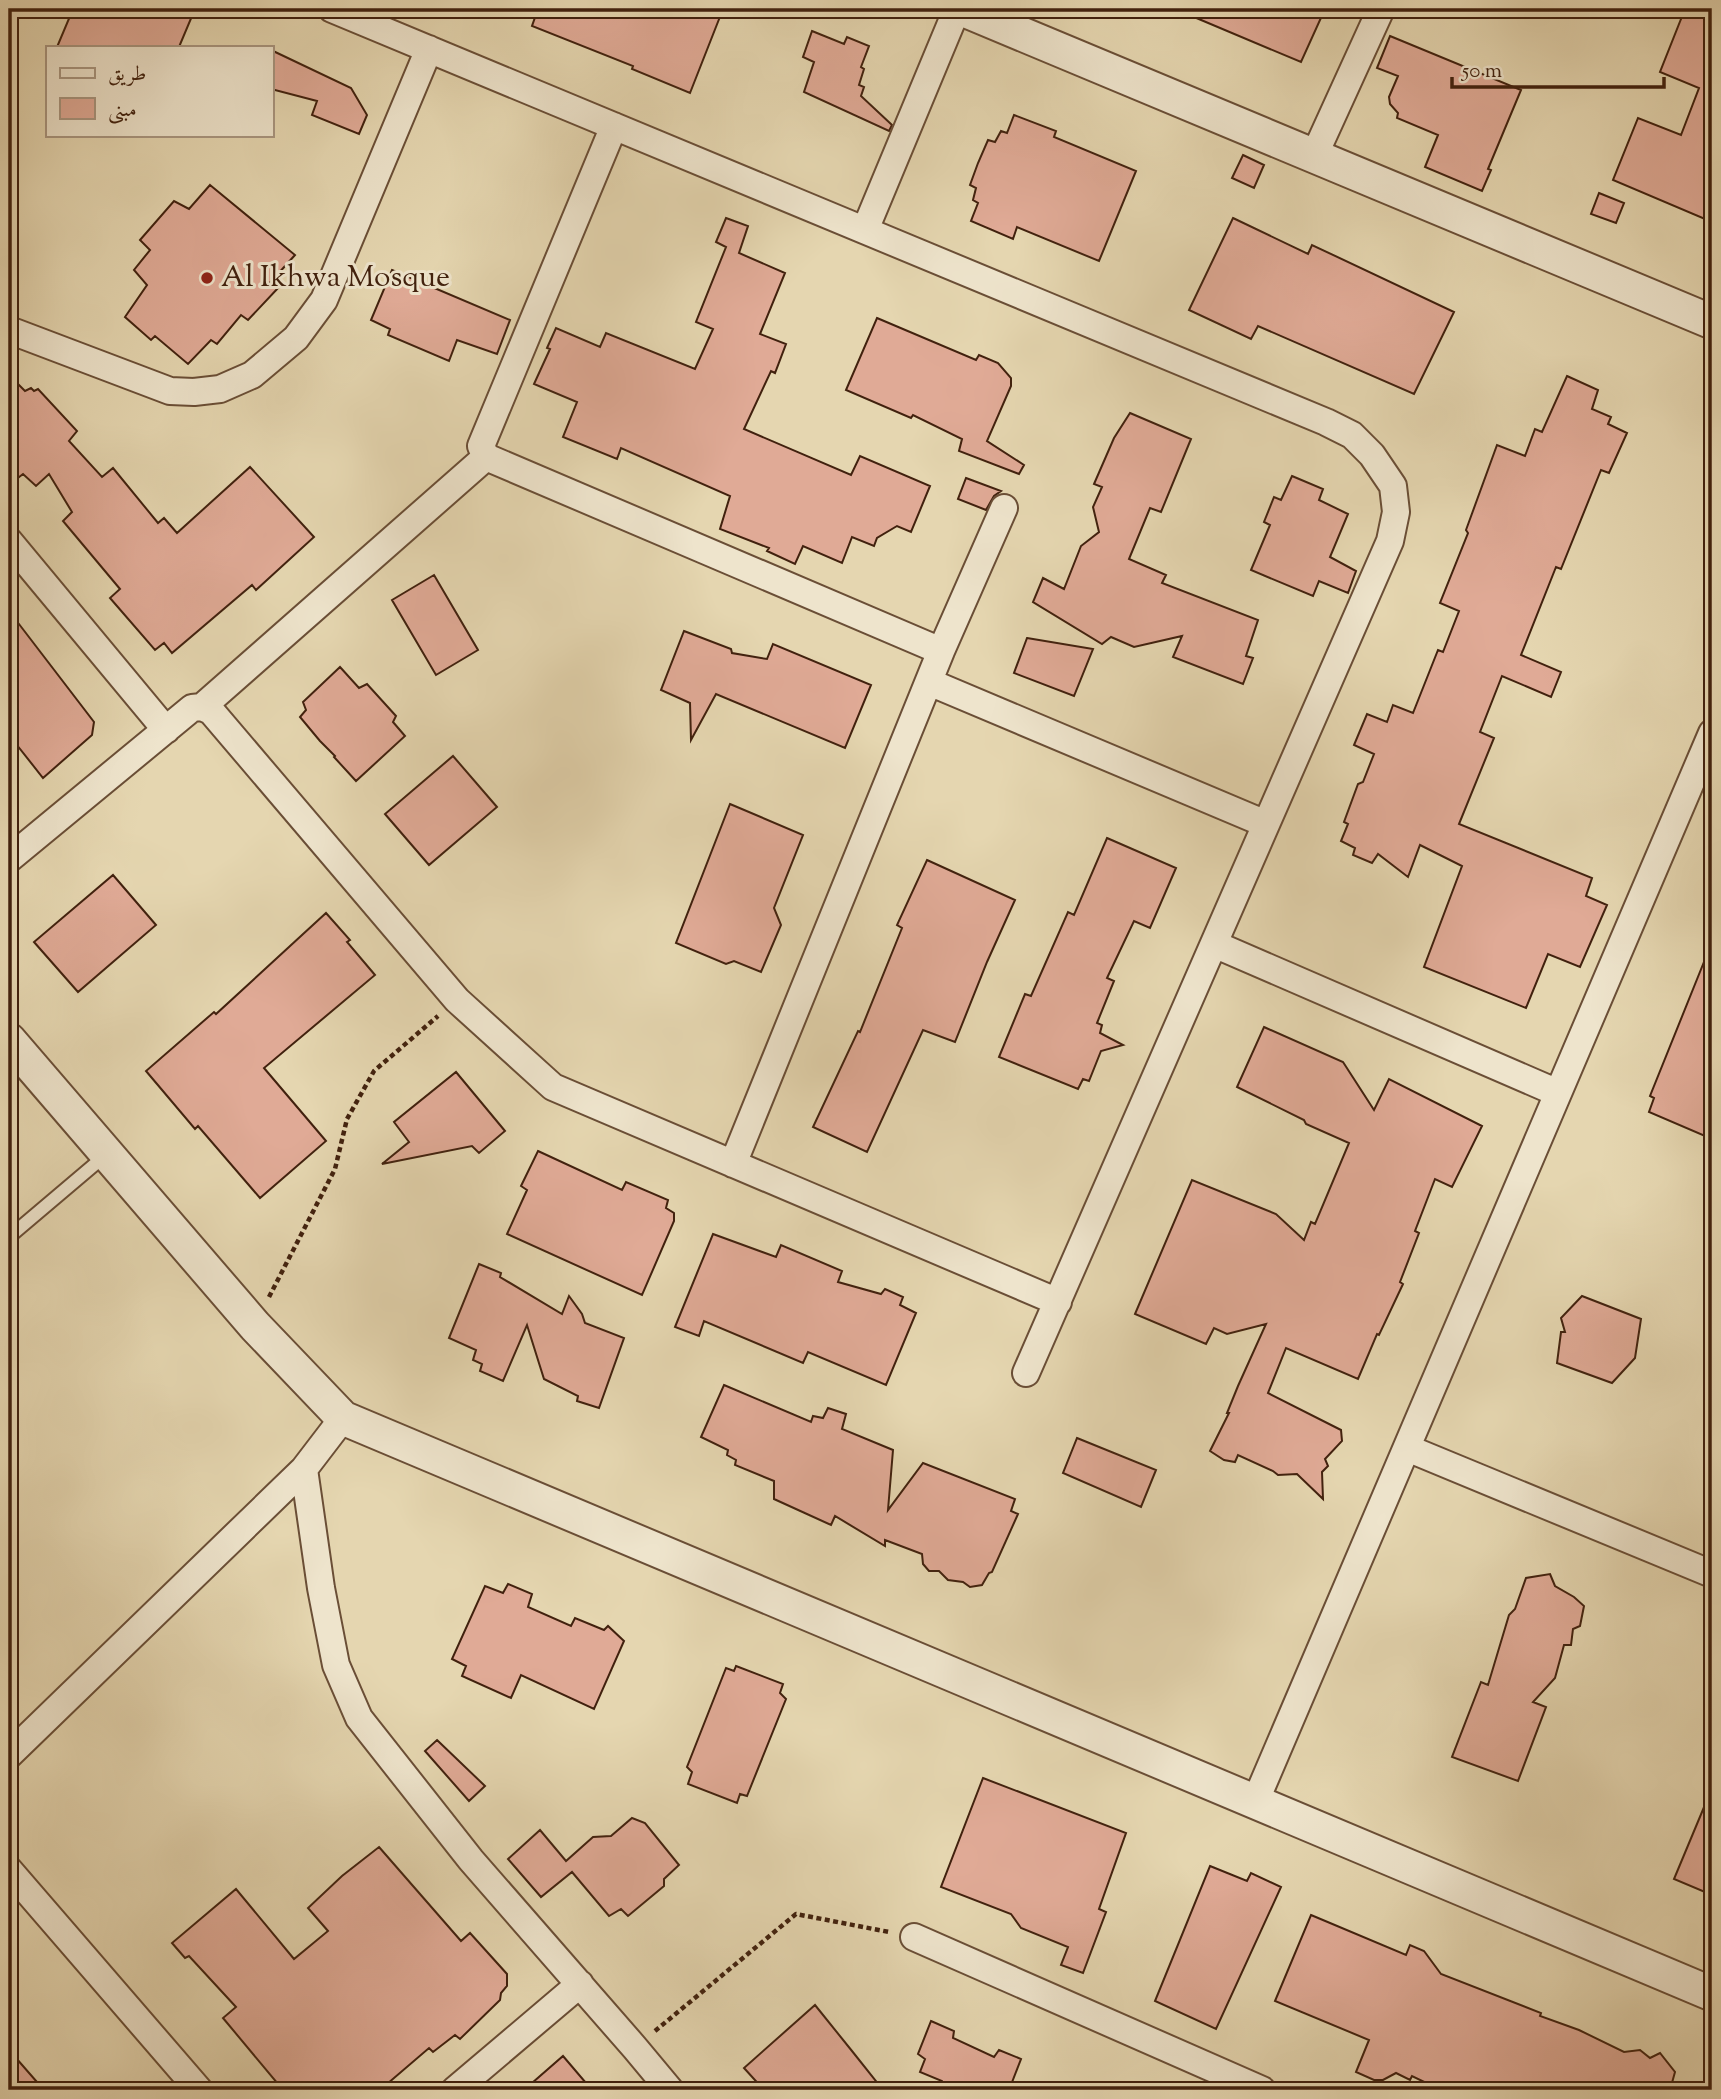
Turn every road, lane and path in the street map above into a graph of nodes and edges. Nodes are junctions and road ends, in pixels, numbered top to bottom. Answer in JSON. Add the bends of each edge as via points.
{"nodes":[{"id":1,"x":332,"y":9,"type":"edge"},
{"id":2,"x":960,"y":9,"type":"edge"},
{"id":3,"x":1381,"y":9,"type":"edge"},
{"id":4,"x":429,"y":49,"type":"junction"},
{"id":5,"x":614,"y":126,"type":"junction"},
{"id":6,"x":1314,"y":156,"type":"junction"},
{"id":7,"x":865,"y":230,"type":"junction"},
{"id":8,"x":1712,"y":323,"type":"edge"},
{"id":9,"x":9,"y":330,"type":"edge"},
{"id":10,"x":486,"y":457,"type":"junction"},
{"id":11,"x":1004,"y":508,"type":"dead end"},
{"id":12,"x":9,"y":541,"type":"edge"},
{"id":13,"x":941,"y":651,"type":"junction"},
{"id":14,"x":929,"y":682,"type":"junction"},
{"id":15,"x":202,"y":707,"type":"junction"},
{"id":16,"x":166,"y":730,"type":"junction"},
{"id":17,"x":1710,"y":743,"type":"edge"},
{"id":18,"x":1266,"y":824,"type":"junction"},
{"id":19,"x":9,"y":859,"type":"edge"},
{"id":20,"x":1214,"y":944,"type":"junction"},
{"id":21,"x":457,"y":1000,"type":"junction"},
{"id":22,"x":9,"y":1040,"type":"edge"},
{"id":23,"x":1558,"y":1093,"type":"junction"},
{"id":24,"x":107,"y":1154,"type":"junction"},
{"id":25,"x":733,"y":1164,"type":"junction"},
{"id":26,"x":9,"y":1237,"type":"edge"},
{"id":27,"x":1058,"y":1302,"type":"junction"},
{"id":28,"x":255,"y":1326,"type":"junction"},
{"id":29,"x":1026,"y":1373,"type":"dead end"},
{"id":30,"x":343,"y":1418,"type":"junction"},
{"id":31,"x":1407,"y":1448,"type":"junction"},
{"id":32,"x":304,"y":1469,"type":"junction"},
{"id":33,"x":1712,"y":1574,"type":"edge"},
{"id":34,"x":9,"y":1755,"type":"edge"},
{"id":35,"x":1256,"y":1800,"type":"junction"},
{"id":36,"x":9,"y":1870,"type":"edge"},
{"id":37,"x":914,"y":1937,"type":"joint"},
{"id":38,"x":580,"y":1984,"type":"junction"},
{"id":39,"x":1712,"y":1994,"type":"edge"},
{"id":40,"x":635,"y":2048,"type":"junction"},
{"id":41,"x":199,"y":2090,"type":"edge"},
{"id":42,"x":455,"y":2090,"type":"edge"},
{"id":43,"x":670,"y":2090,"type":"edge"},
{"id":44,"x":1262,"y":2090,"type":"edge"}],
"edges":[{"from":1,"to":4,"type":"street"},
{"from":2,"to":6,"type":"street"},
{"from":2,"to":7,"type":"street"},
{"from":3,"to":6,"type":"street"},
{"from":4,"to":5,"type":"street"},
{"from":4,"to":9,"type":"street","via":[[324,300],[296,338],[252,375],[220,389],[170,391]]},
{"from":5,"to":7,"type":"street"},
{"from":5,"to":10,"type":"street","via":[[481,446]]},
{"from":6,"to":8,"type":"street"},
{"from":7,"to":18,"type":"street","via":[[1326,422],[1352,435],[1393,486],[1396,512],[1390,541]]},
{"from":10,"to":13,"type":"street"},
{"from":10,"to":15,"type":"street"},
{"from":11,"to":13,"type":"street"},
{"from":12,"to":16,"type":"street"},
{"from":13,"to":14,"type":"street"},
{"from":14,"to":18,"type":"street"},
{"from":14,"to":25,"type":"street"},
{"from":15,"to":16,"type":"street","via":[[192,708]]},
{"from":15,"to":21,"type":"street","via":[[211,711]]},
{"from":16,"to":19,"type":"street"},
{"from":17,"to":23,"type":"street"},
{"from":18,"to":20,"type":"street"},
{"from":20,"to":23,"type":"street"},
{"from":20,"to":27,"type":"street"},
{"from":21,"to":25,"type":"street","via":[[553,1087]]},
{"from":21,"to":28,"type":"path","via":[[374,1072],[347,1119],[335,1169]]},
{"from":22,"to":24,"type":"street"},
{"from":23,"to":31,"type":"street"},
{"from":24,"to":26,"type":"lane"},
{"from":24,"to":28,"type":"street"},
{"from":25,"to":27,"type":"street"},
{"from":27,"to":29,"type":"street"},
{"from":28,"to":30,"type":"street"},
{"from":30,"to":32,"type":"street"},
{"from":30,"to":35,"type":"street"},
{"from":31,"to":33,"type":"street"},
{"from":31,"to":35,"type":"street"},
{"from":32,"to":34,"type":"street"},
{"from":32,"to":38,"type":"street","via":[[336,1665],[359,1718],[471,1860]]},
{"from":35,"to":39,"type":"street"},
{"from":36,"to":41,"type":"street"},
{"from":37,"to":40,"type":"path","via":[[796,1914]]},
{"from":37,"to":44,"type":"street"},
{"from":38,"to":40,"type":"street"},
{"from":38,"to":42,"type":"street"},
{"from":40,"to":43,"type":"street"}]}
